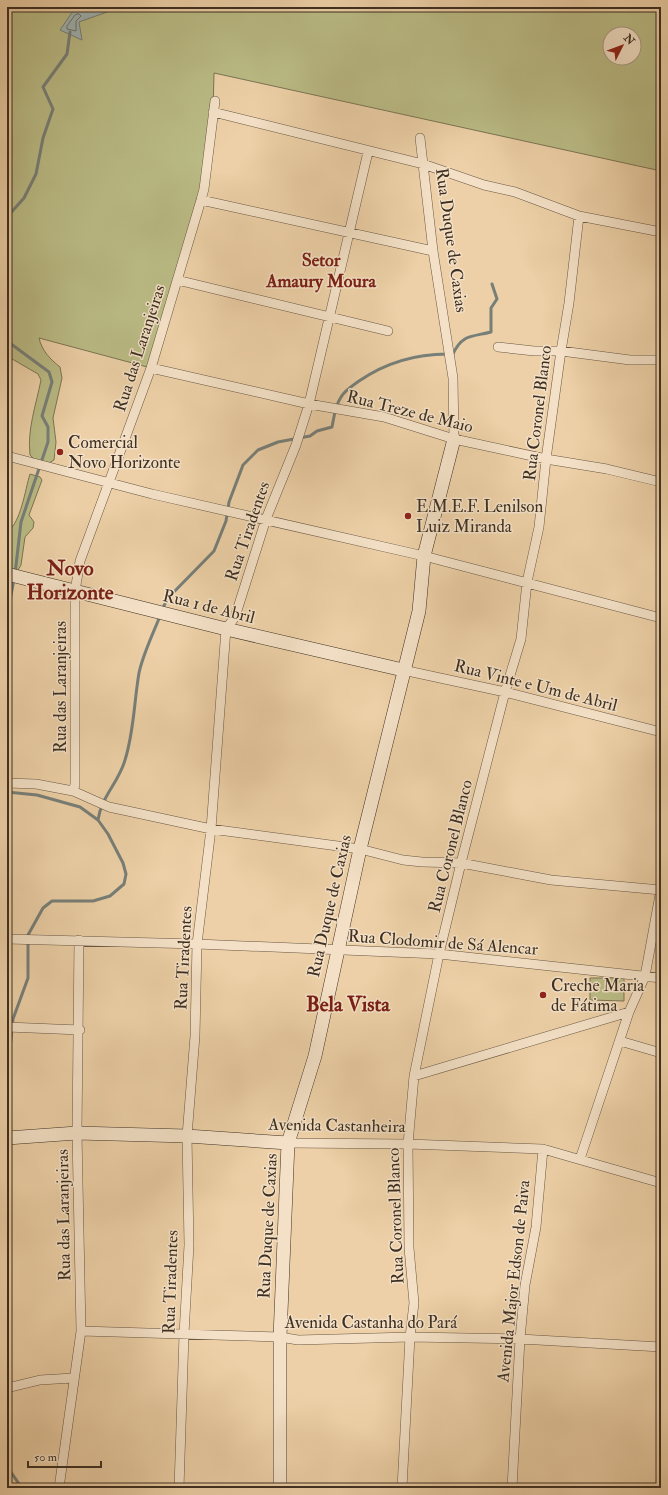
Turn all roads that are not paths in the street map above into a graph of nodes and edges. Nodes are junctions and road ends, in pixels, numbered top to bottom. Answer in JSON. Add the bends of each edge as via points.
{"nodes":[{"id":1,"x":215,"y":101,"type":"dead end"},
{"id":2,"x":213,"y":112,"type":"junction"},
{"id":3,"x":420,"y":138,"type":"dead end"},
{"id":4,"x":368,"y":152,"type":"junction"},
{"id":5,"x":423,"y":164,"type":"junction"},
{"id":6,"x":201,"y":200,"type":"junction"},
{"id":7,"x":579,"y":216,"type":"junction"},
{"id":8,"x":661,"y":232,"type":"edge"},
{"id":9,"x":349,"y":233,"type":"junction"},
{"id":10,"x":433,"y":251,"type":"junction"},
{"id":11,"x":177,"y":280,"type":"junction"},
{"id":12,"x":330,"y":318,"type":"junction"},
{"id":13,"x":388,"y":331,"type":"dead end"},
{"id":14,"x":498,"y":347,"type":"dead end"},
{"id":15,"x":561,"y":351,"type":"junction"},
{"id":16,"x":661,"y":360,"type":"edge"},
{"id":17,"x":151,"y":368,"type":"junction"},
{"id":18,"x":309,"y":404,"type":"junction"},
{"id":19,"x":454,"y":439,"type":"junction"},
{"id":20,"x":7,"y":456,"type":"edge"},
{"id":21,"x":546,"y":459,"type":"junction"},
{"id":22,"x":661,"y":482,"type":"edge"},
{"id":23,"x":109,"y":484,"type":"junction"},
{"id":24,"x":266,"y":519,"type":"junction"},
{"id":25,"x":424,"y":556,"type":"junction"},
{"id":26,"x":8,"y":575,"type":"edge"},
{"id":27,"x":528,"y":582,"type":"junction"},
{"id":28,"x":75,"y":591,"type":"junction"},
{"id":29,"x":661,"y":618,"type":"edge"},
{"id":30,"x":226,"y":629,"type":"junction"},
{"id":31,"x":403,"y":670,"type":"junction"},
{"id":32,"x":505,"y":692,"type":"junction"},
{"id":33,"x":661,"y":732,"type":"edge"},
{"id":34,"x":7,"y":783,"type":"edge"},
{"id":35,"x":73,"y":791,"type":"junction"},
{"id":36,"x":211,"y":829,"type":"junction"},
{"id":37,"x":360,"y":849,"type":"junction"},
{"id":38,"x":461,"y":863,"type":"junction"},
{"id":39,"x":661,"y":889,"type":"edge"},
{"id":40,"x":7,"y":939,"type":"edge"},
{"id":41,"x":80,"y":940,"type":"junction"},
{"id":42,"x":197,"y":944,"type":"junction"},
{"id":43,"x":336,"y":951,"type":"junction"},
{"id":44,"x":439,"y":954,"type":"junction"},
{"id":45,"x":645,"y":976,"type":"junction"},
{"id":46,"x":661,"y":978,"type":"edge"},
{"id":47,"x":628,"y":1012,"type":"junction"},
{"id":48,"x":8,"y":1027,"type":"edge"},
{"id":49,"x":80,"y":1030,"type":"junction"},
{"id":50,"x":620,"y":1041,"type":"junction"},
{"id":51,"x":661,"y":1053,"type":"edge"},
{"id":52,"x":414,"y":1076,"type":"junction"},
{"id":53,"x":77,"y":1133,"type":"junction"},
{"id":54,"x":187,"y":1136,"type":"junction"},
{"id":55,"x":7,"y":1138,"type":"edge"},
{"id":56,"x":288,"y":1143,"type":"junction"},
{"id":57,"x":408,"y":1144,"type":"junction"},
{"id":58,"x":543,"y":1149,"type":"junction"},
{"id":59,"x":580,"y":1159,"type":"junction"},
{"id":60,"x":661,"y":1183,"type":"edge"},
{"id":61,"x":81,"y":1332,"type":"junction"},
{"id":62,"x":184,"y":1334,"type":"junction"},
{"id":63,"x":280,"y":1337,"type":"junction"},
{"id":64,"x":410,"y":1338,"type":"junction"},
{"id":65,"x":520,"y":1339,"type":"junction"},
{"id":66,"x":661,"y":1347,"type":"edge"},
{"id":67,"x":73,"y":1378,"type":"junction"},
{"id":68,"x":7,"y":1388,"type":"edge"},
{"id":69,"x":59,"y":1488,"type":"edge"},
{"id":70,"x":179,"y":1488,"type":"edge"},
{"id":71,"x":280,"y":1488,"type":"edge"},
{"id":72,"x":402,"y":1488,"type":"edge"},
{"id":73,"x":512,"y":1488,"type":"edge"}],
"edges":[{"from":1,"to":2,"type":"street","name":"Rua das Laranjeiras"},
{"from":2,"to":4,"type":"street"},
{"from":2,"to":6,"type":"street","name":"Rua das Laranjeiras"},
{"from":3,"to":5,"type":"street","name":"Rua Duque de Caxias"},
{"from":4,"to":5,"type":"street"},
{"from":4,"to":9,"type":"street"},
{"from":5,"to":7,"type":"street","via":[[484,185],[515,192]]},
{"from":5,"to":10,"type":"street","name":"Rua Duque de Caxias"},
{"from":6,"to":9,"type":"street"},
{"from":6,"to":11,"type":"street","name":"Rua das Laranjeiras"},
{"from":7,"to":8,"type":"street"},
{"from":7,"to":15,"type":"street","name":"Rua Coronel Blanco"},
{"from":9,"to":10,"type":"street"},
{"from":9,"to":12,"type":"street"},
{"from":10,"to":19,"type":"street","name":"Rua Duque de Caxias","via":[[454,378]]},
{"from":11,"to":12,"type":"street"},
{"from":11,"to":17,"type":"street","name":"Rua das Laranjeiras"},
{"from":12,"to":13,"type":"street"},
{"from":12,"to":18,"type":"street"},
{"from":14,"to":15,"type":"street"},
{"from":15,"to":16,"type":"street","via":[[630,360]]},
{"from":15,"to":21,"type":"street","name":"Rua Coronel Blanco"},
{"from":17,"to":18,"type":"street","name":"Rua Treze de Maio"},
{"from":17,"to":23,"type":"street","name":"Rua das Laranjeiras"},
{"from":18,"to":19,"type":"street","name":"Rua Treze de Maio","via":[[384,417]]},
{"from":18,"to":24,"type":"street","name":"Rua Tiradentes","via":[[296,445]]},
{"from":19,"to":21,"type":"street","name":"Rua Treze de Maio"},
{"from":19,"to":25,"type":"street","name":"Rua Duque de Caxias"},
{"from":20,"to":23,"type":"street"},
{"from":21,"to":22,"type":"street","name":"Rua Treze de Maio","via":[[607,469]]},
{"from":21,"to":27,"type":"street","name":"Rua Coronel Blanco","via":[[539,528]]},
{"from":23,"to":24,"type":"street"},
{"from":23,"to":28,"type":"street","name":"Rua das Laranjeiras","via":[[80,561]]},
{"from":24,"to":25,"type":"street"},
{"from":24,"to":30,"type":"street","name":"Rua Tiradentes","via":[[235,617]]},
{"from":25,"to":27,"type":"street"},
{"from":25,"to":31,"type":"street","name":"Rua Duque de Caxias","via":[[419,611]]},
{"from":26,"to":28,"type":"street","name":"Rua 1 de Abril"},
{"from":27,"to":29,"type":"street"},
{"from":27,"to":32,"type":"street","name":"Rua Coronel Blanco","via":[[521,639]]},
{"from":28,"to":30,"type":"street","name":"Rua 1 de Abril"},
{"from":28,"to":35,"type":"street","name":"Rua das Laranjeiras"},
{"from":30,"to":31,"type":"street","name":"Rua 1 de Abril"},
{"from":30,"to":36,"type":"street","name":"Rua Tiradentes"},
{"from":31,"to":32,"type":"street","name":"Rua Vinte e Um de Abril"},
{"from":31,"to":37,"type":"street","name":"Rua Duque de Caxias"},
{"from":32,"to":33,"type":"street","name":"Rua Vinte e Um de Abril"},
{"from":32,"to":38,"type":"street","name":"Rua Coronel Blanco"},
{"from":34,"to":35,"type":"street","via":[[36,784]]},
{"from":35,"to":36,"type":"street","via":[[109,807]]},
{"from":36,"to":37,"type":"street"},
{"from":36,"to":42,"type":"street","name":"Rua Tiradentes"},
{"from":37,"to":38,"type":"street","via":[[416,861]]},
{"from":37,"to":43,"type":"street","name":"Rua Duque de Caxias"},
{"from":38,"to":39,"type":"street","via":[[551,880]]},
{"from":38,"to":44,"type":"street","name":"Rua Coronel Blanco"},
{"from":39,"to":45,"type":"street"},
{"from":40,"to":41,"type":"street","name":"Rua Clodomir de Sá Alencar"},
{"from":41,"to":42,"type":"street","name":"Rua Clodomir de Sá Alencar"},
{"from":41,"to":49,"type":"street","name":"Rua das Laranjeiras"},
{"from":42,"to":43,"type":"street","name":"Rua Clodomir de Sá Alencar"},
{"from":42,"to":54,"type":"street","name":"Rua Tiradentes","via":[[195,1036]]},
{"from":43,"to":44,"type":"street","name":"Rua Clodomir de Sá Alencar"},
{"from":43,"to":56,"type":"street","name":"Rua Duque de Caxias","via":[[315,1056]]},
{"from":44,"to":45,"type":"street","name":"Rua Clodomir de Sá Alencar"},
{"from":44,"to":52,"type":"street","name":"Rua Coronel Blanco"},
{"from":45,"to":46,"type":"street","name":"Rua Clodomir de Sá Alencar"},
{"from":45,"to":47,"type":"street"},
{"from":47,"to":50,"type":"street"},
{"from":47,"to":52,"type":"street"},
{"from":48,"to":49,"type":"street"},
{"from":49,"to":53,"type":"street","name":"Rua das Laranjeiras"},
{"from":50,"to":51,"type":"street"},
{"from":50,"to":59,"type":"street"},
{"from":52,"to":57,"type":"street","name":"Rua Coronel Blanco"},
{"from":53,"to":54,"type":"street","name":"Avenida Castanheira"},
{"from":53,"to":55,"type":"street","name":"Avenida Castanheira"},
{"from":53,"to":61,"type":"street","name":"Rua das Laranjeiras"},
{"from":54,"to":56,"type":"street","name":"Avenida Castanheira"},
{"from":54,"to":62,"type":"street","name":"Rua Tiradentes","via":[[188,1245]]},
{"from":56,"to":57,"type":"street","name":"Avenida Castanheira"},
{"from":56,"to":63,"type":"street","name":"Rua Duque de Caxias"},
{"from":57,"to":58,"type":"street","name":"Avenida Castanheira"},
{"from":57,"to":64,"type":"street","name":"Rua Coronel Blanco","via":[[409,1248],[414,1303]]},
{"from":58,"to":59,"type":"street","name":"Avenida Castanheira"},
{"from":58,"to":65,"type":"street","name":"Avenida Major Edson de Paiva","via":[[536,1227],[525,1285]]},
{"from":59,"to":60,"type":"street","name":"Avenida Castanheira"},
{"from":61,"to":62,"type":"street","name":"Avenida Castanha do Pará"},
{"from":61,"to":67,"type":"street","name":"Rua das Laranjeiras"},
{"from":62,"to":63,"type":"street","name":"Avenida Castanha do Pará"},
{"from":62,"to":70,"type":"street","name":"Rua Tiradentes"},
{"from":63,"to":64,"type":"street","name":"Avenida Castanha do Pará","via":[[298,1340]]},
{"from":63,"to":71,"type":"street","name":"Rua Duque de Caxias"},
{"from":64,"to":65,"type":"street","name":"Avenida Castanha do Pará"},
{"from":64,"to":72,"type":"street","name":"Rua Coronel Blanco"},
{"from":65,"to":66,"type":"street","name":"Avenida Castanha do Pará"},
{"from":65,"to":73,"type":"street","name":"Avenida Major Edson de Paiva"},
{"from":67,"to":68,"type":"street","via":[[40,1380]]},
{"from":67,"to":69,"type":"street","name":"Rua das Laranjeiras"}]}
